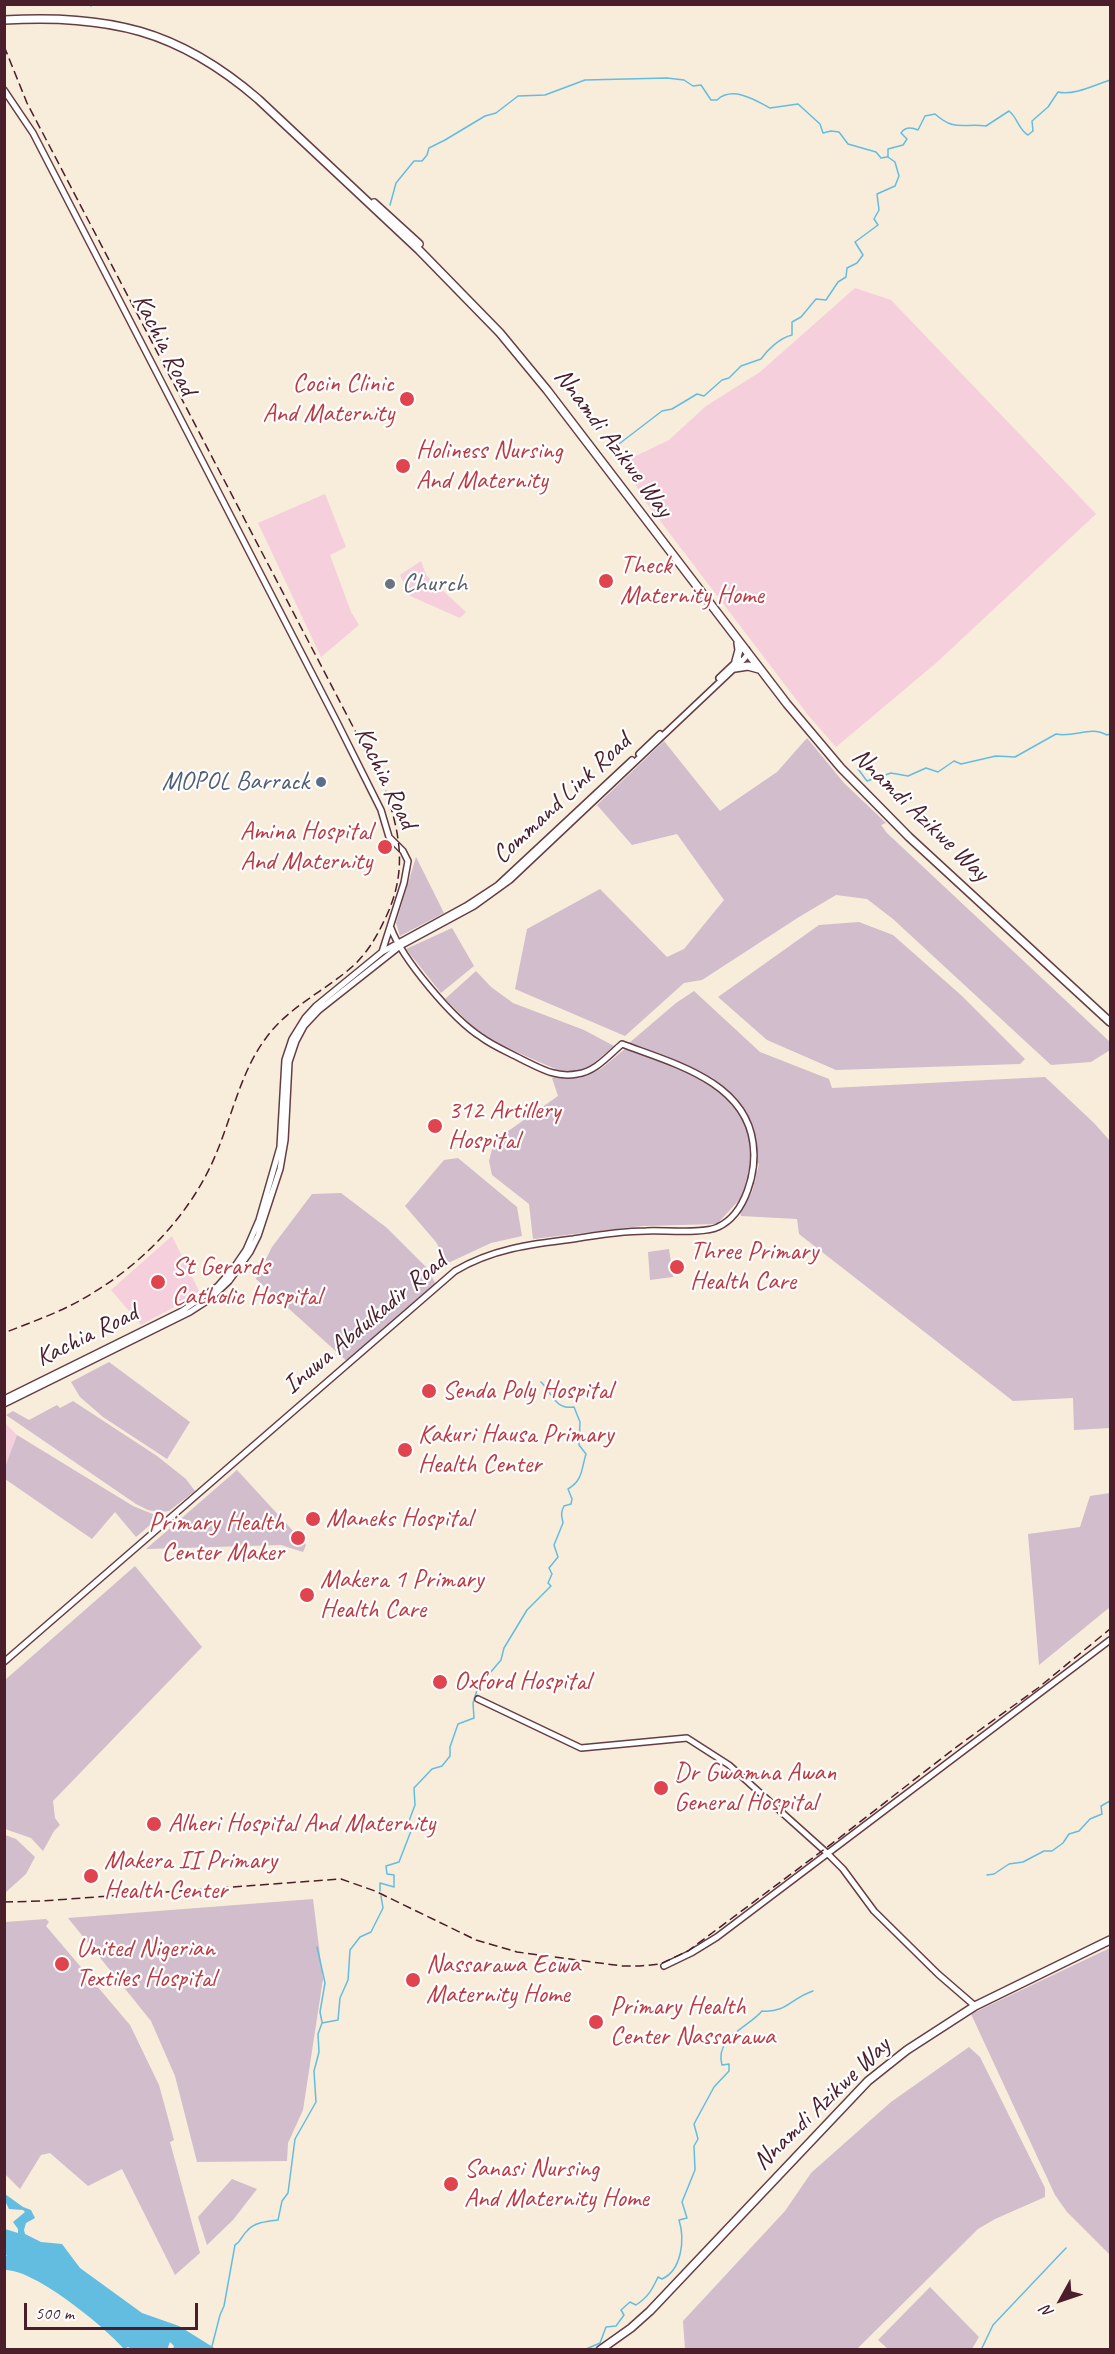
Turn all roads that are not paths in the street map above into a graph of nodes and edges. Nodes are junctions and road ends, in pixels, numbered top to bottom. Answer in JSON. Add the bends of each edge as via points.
{"nodes":[{"id":1,"x":4,"y":18,"type":"edge"},
{"id":2,"x":4,"y":90,"type":"edge"},
{"id":3,"x":734,"y":635,"type":"junction"},
{"id":4,"x":751,"y":655,"type":"junction"},
{"id":5,"x":736,"y":664,"type":"junction"},
{"id":6,"x":764,"y":674,"type":"junction"},
{"id":7,"x":391,"y":928,"type":"junction"},
{"id":8,"x":399,"y":944,"type":"junction"},
{"id":9,"x":382,"y":952,"type":"junction"},
{"id":10,"x":1110,"y":1020,"type":"edge"},
{"id":11,"x":4,"y":1399,"type":"edge"},
{"id":12,"x":4,"y":1404,"type":"edge"},
{"id":13,"x":1110,"y":1640,"type":"edge"},
{"id":14,"x":4,"y":1662,"type":"edge"},
{"id":15,"x":477,"y":1699,"type":"dead end"},
{"id":16,"x":827,"y":1853,"type":"junction"},
{"id":17,"x":1110,"y":1942,"type":"edge"},
{"id":18,"x":664,"y":1966,"type":"dead end"},
{"id":19,"x":975,"y":2006,"type":"junction"},
{"id":20,"x":600,"y":2349,"type":"edge"},
{"id":21,"x":606,"y":2349,"type":"edge"}],
"edges":[{"from":1,"to":3,"type":"highway","name":"Nnamdi Azikwe Way","via":[[80,19],[141,31],[198,56],[246,89],[488,320],[547,390]]},
{"from":1,"to":4,"type":"highway","name":"Nnamdi Azikwe Way","via":[[82,16],[136,26],[191,48],[244,83],[400,226],[499,327]]},
{"from":2,"to":7,"type":"main road","name":"Kachia Road","via":[[33,133],[337,722],[381,810],[389,837],[405,854],[407,870]]},
{"from":3,"to":4,"type":"highway","name":"Nnamdi Azikwe Way"},
{"from":3,"to":5,"type":"highway","via":[[739,646]]},
{"from":4,"to":5,"type":"main road","name":"Command Link Road"},
{"from":4,"to":6,"type":"highway","name":"Nnamdi Azikwe Way"},
{"from":4,"to":10,"type":"highway","name":"Nnamdi Azikwe Way","via":[[888,813]]},
{"from":5,"to":6,"type":"highway","via":[[751,666]]},
{"from":5,"to":8,"type":"main road","name":"Command Link Road","via":[[498,885]]},
{"from":6,"to":10,"type":"highway","name":"Nnamdi Azikwe Way","via":[[811,734],[874,802]]},
{"from":7,"to":8,"type":"main road"},
{"from":7,"to":9,"type":"main road","name":"Kachia Road"},
{"from":8,"to":9,"type":"main road","name":"Kachia Road"},
{"from":8,"to":12,"type":"main road","name":"Kachia Road","via":[[319,1010],[296,1041],[288,1069],[280,1169],[258,1236],[229,1281],[190,1312]]},
{"from":8,"to":14,"type":"main road","name":"Inuwa Abdulkadir Road","via":[[448,1008],[471,1030],[546,1072],[586,1072],[622,1044],[721,1088],[736,1103],[752,1137],[753,1173],[741,1202],[725,1223],[710,1230],[642,1231],[530,1244],[492,1253],[455,1271]]},
{"from":9,"to":11,"type":"main road","name":"Kachia Road","via":[[316,1006],[292,1039],[284,1068],[281,1140],[275,1167],[254,1234],[233,1269],[207,1295],[182,1311]]},
{"from":13,"to":16,"type":"main road"},
{"from":15,"to":16,"type":"main road","via":[[581,1748],[687,1738],[694,1741],[729,1765]]},
{"from":16,"to":18,"type":"main road","via":[[717,1937]]},
{"from":16,"to":19,"type":"main road","via":[[874,1911]]},
{"from":17,"to":19,"type":"highway","name":"Nnamdi Azikwe Way"},
{"from":17,"to":21,"type":"highway","name":"Nnamdi Azikwe Way","via":[[982,2005],[897,2062],[843,2111],[660,2305]]},
{"from":19,"to":20,"type":"highway","name":"Nnamdi Azikwe Way","via":[[868,2081],[650,2311]]}]}
